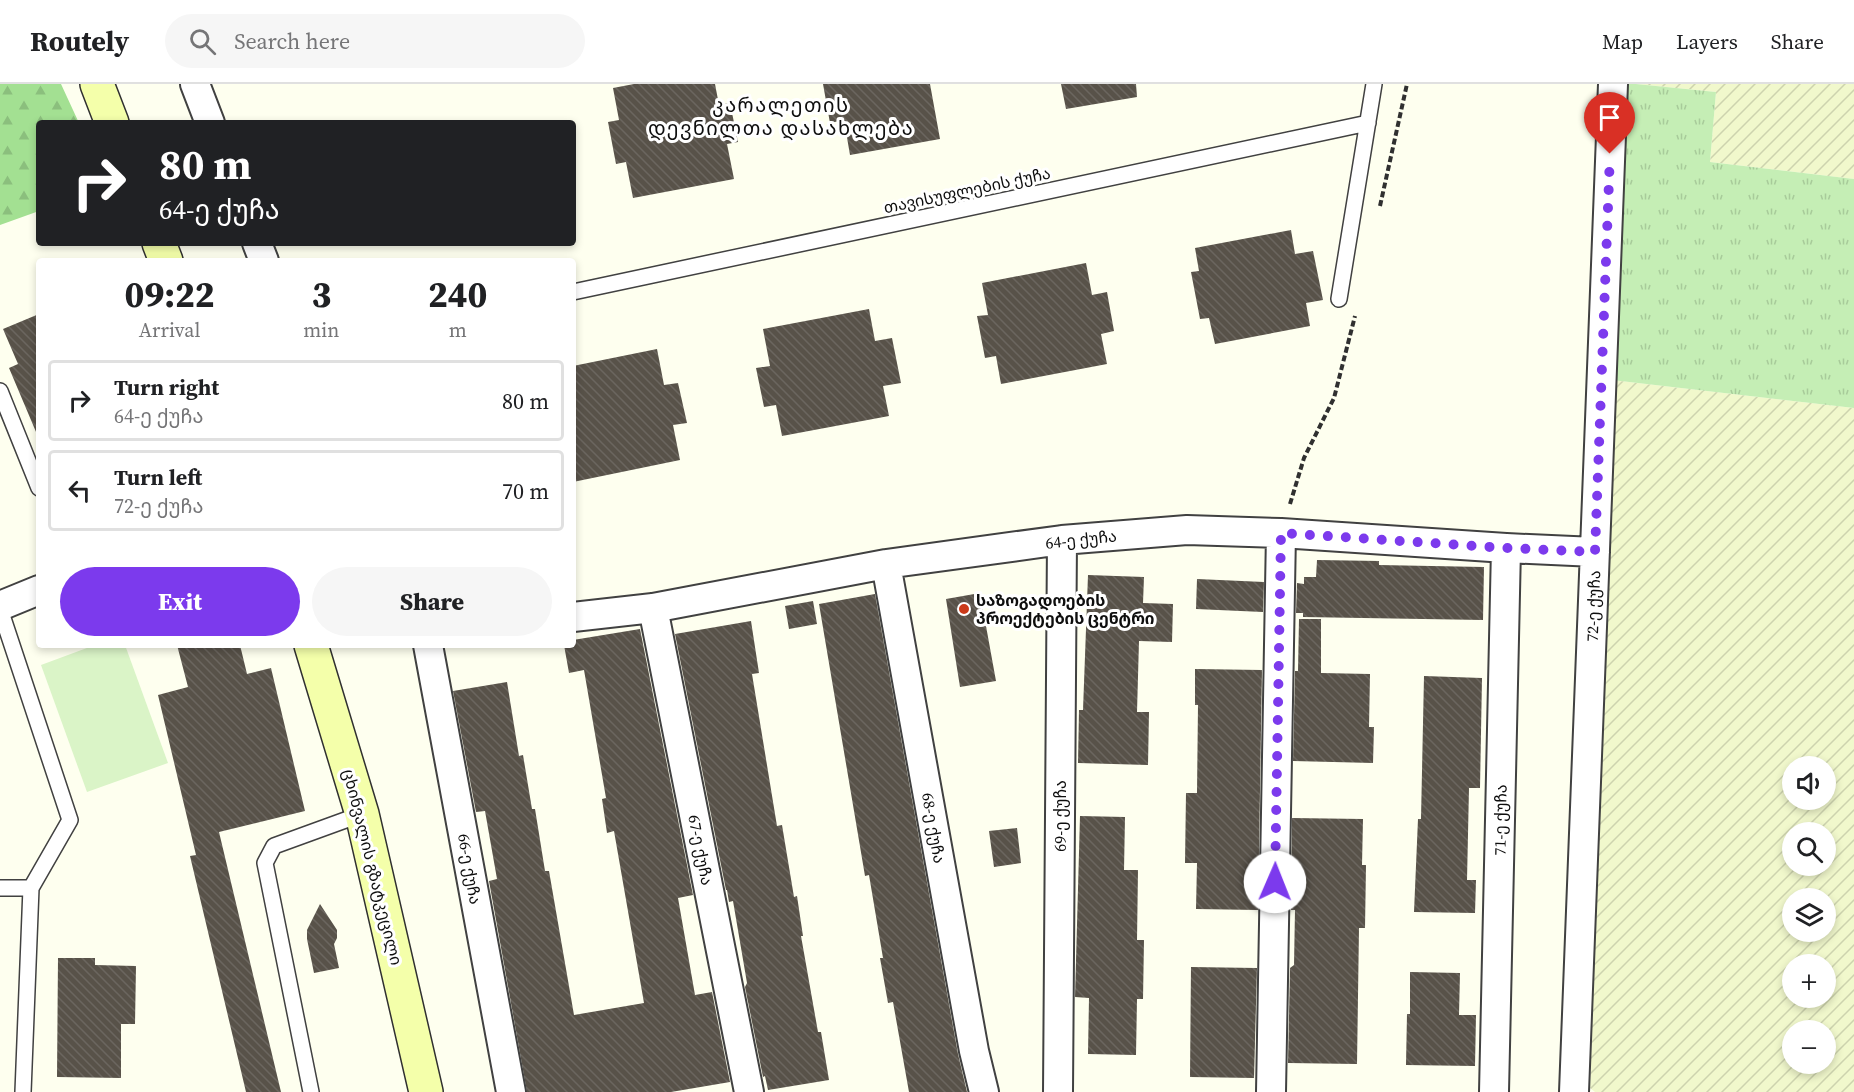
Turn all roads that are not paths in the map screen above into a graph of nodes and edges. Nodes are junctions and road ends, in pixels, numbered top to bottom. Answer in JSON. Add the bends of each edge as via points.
{"nodes":[{"id":1,"x":96,"y":84,"type":"edge"},
{"id":2,"x":195,"y":84,"type":"edge"},
{"id":3,"x":1374,"y":84,"type":"edge"},
{"id":4,"x":1613,"y":84,"type":"edge"},
{"id":5,"x":111,"y":120,"type":"edge"},
{"id":6,"x":209,"y":120,"type":"edge"},
{"id":7,"x":1368,"y":123,"type":"junction"},
{"id":8,"x":576,"y":291,"type":"edge"},
{"id":9,"x":1339,"y":299,"type":"dead end"},
{"id":10,"x":0,"y":391,"type":"edge"},
{"id":11,"x":36,"y":481,"type":"edge"},
{"id":12,"x":1281,"y":533,"type":"junction"},
{"id":13,"x":1062,"y":540,"type":"junction"},
{"id":14,"x":1506,"y":548,"type":"junction"},
{"id":15,"x":1595,"y":552,"type":"junction"},
{"id":16,"x":886,"y":564,"type":"junction"},
{"id":17,"x":36,"y":591,"type":"edge"},
{"id":18,"x":0,"y":608,"type":"edge"},
{"id":19,"x":653,"y":608,"type":"junction"},
{"id":20,"x":576,"y":617,"type":"edge"},
{"id":21,"x":312,"y":648,"type":"edge"},
{"id":22,"x":429,"y":648,"type":"edge"},
{"id":23,"x":362,"y":814,"type":"junction"},
{"id":24,"x":0,"y":888,"type":"edge"},
{"id":25,"x":31,"y":888,"type":"junction"},
{"id":26,"x":23,"y":1092,"type":"edge"},
{"id":27,"x":311,"y":1092,"type":"edge"},
{"id":28,"x":426,"y":1092,"type":"edge"},
{"id":29,"x":511,"y":1092,"type":"edge"},
{"id":30,"x":749,"y":1092,"type":"edge"},
{"id":31,"x":984,"y":1092,"type":"edge"},
{"id":32,"x":1058,"y":1092,"type":"edge"},
{"id":33,"x":1271,"y":1092,"type":"edge"},
{"id":34,"x":1494,"y":1092,"type":"edge"},
{"id":35,"x":1574,"y":1092,"type":"edge"}],
"edges":[{"from":1,"to":5,"type":"main road"},
{"from":2,"to":6,"type":"street"},
{"from":3,"to":7,"type":"lane"},
{"from":4,"to":15,"type":"street","name":"72-ე ქუჩა"},
{"from":7,"to":8,"type":"lane","name":"თავისუფლების ქუჩა"},
{"from":7,"to":9,"type":"lane"},
{"from":10,"to":11,"type":"lane"},
{"from":12,"to":13,"type":"street","name":"64-ე ქუჩა","via":[[1187,530]]},
{"from":12,"to":14,"type":"street","name":"64-ე ქუჩა"},
{"from":12,"to":33,"type":"street"},
{"from":13,"to":16,"type":"street","name":"64-ე ქუჩა"},
{"from":13,"to":32,"type":"street","name":"69-ე ქუჩა"},
{"from":14,"to":15,"type":"street","name":"64-ე ქუჩა"},
{"from":14,"to":34,"type":"street","name":"71-ე ქუჩა"},
{"from":15,"to":35,"type":"street","name":"72-ე ქუჩა"},
{"from":16,"to":19,"type":"street","name":"64-ე ქუჩა"},
{"from":16,"to":31,"type":"street","name":"68-ე ქუჩა"},
{"from":17,"to":18,"type":"street"},
{"from":18,"to":25,"type":"lane","via":[[70,820]]},
{"from":19,"to":20,"type":"street","name":"64-ე ქუჩა"},
{"from":19,"to":30,"type":"street","name":"67-ე ქუჩა"},
{"from":21,"to":23,"type":"main road","name":"ცხინვალის გზატკეცილი"},
{"from":22,"to":29,"type":"street","name":"66-ე ქუჩა"},
{"from":23,"to":27,"type":"lane","via":[[274,846],[265,863]]},
{"from":23,"to":28,"type":"main road","name":"ცხინვალის გზატკეცილი"},
{"from":24,"to":25,"type":"lane"},
{"from":25,"to":26,"type":"lane"}]}
